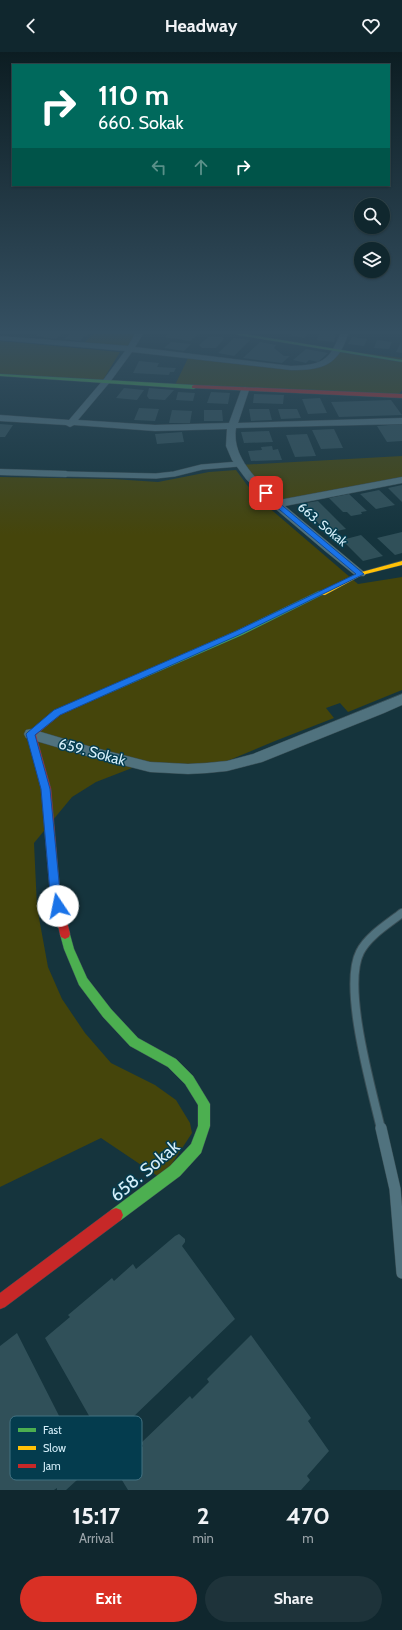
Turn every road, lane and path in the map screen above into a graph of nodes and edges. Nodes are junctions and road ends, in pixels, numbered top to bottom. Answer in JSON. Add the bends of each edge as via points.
{"nodes":[{"id":1,"x":90,"y":401,"type":"edge"},
{"id":2,"x":241,"y":401,"type":"edge"},
{"id":3,"x":0,"y":418,"type":"edge"},
{"id":4,"x":402,"y":421,"type":"edge"},
{"id":5,"x":70,"y":424,"type":"junction"},
{"id":6,"x":233,"y":426,"type":"junction"},
{"id":7,"x":239,"y":464,"type":"junction"},
{"id":8,"x":0,"y":472,"type":"edge"},
{"id":9,"x":66,"y":474,"type":"joint"},
{"id":10,"x":402,"y":480,"type":"edge"},
{"id":11,"x":276,"y":504,"type":"junction"},
{"id":12,"x":402,"y":564,"type":"edge"},
{"id":13,"x":360,"y":574,"type":"junction"},
{"id":14,"x":402,"y":699,"type":"edge"},
{"id":15,"x":31,"y":734,"type":"junction"},
{"id":16,"x":402,"y":913,"type":"edge"},
{"id":17,"x":134,"y":1042,"type":"joint"},
{"id":18,"x":402,"y":1273,"type":"edge"},
{"id":19,"x":0,"y":1302,"type":"edge"}],
"edges":[{"from":1,"to":5,"type":"street"},
{"from":2,"to":6,"type":"street","name":"663. Sokak"},
{"from":3,"to":5,"type":"street"},
{"from":4,"to":6,"type":"street"},
{"from":5,"to":6,"type":"street","via":[[156,428]]},
{"from":6,"to":7,"type":"street","name":"663. Sokak","via":[[231,447]]},
{"from":7,"to":9,"type":"lane","via":[[202,467],[156,476]]},
{"from":7,"to":11,"type":"street","name":"663. Sokak"},
{"from":8,"to":9,"type":"street"},
{"from":10,"to":11,"type":"street"},
{"from":11,"to":13,"type":"street","name":"663. Sokak"},
{"from":12,"to":13,"type":"street"},
{"from":13,"to":15,"type":"street","via":[[239,633],[57,712]]},
{"from":14,"to":15,"type":"street","name":"659. Sokak","via":[[257,758],[207,768],[150,767],[87,752]]},
{"from":15,"to":17,"type":"street","name":"659. Sokak","via":[[46,789],[55,892],[69,949],[83,981],[107,1013]]},
{"from":16,"to":18,"type":"lane","via":[[371,939],[360,952],[354,987],[359,1032],[395,1189]]},
{"from":17,"to":19,"type":"street","name":"658. Sokak","via":[[172,1063],[189,1080],[204,1104],[204,1126],[196,1148],[175,1171]]}]}
